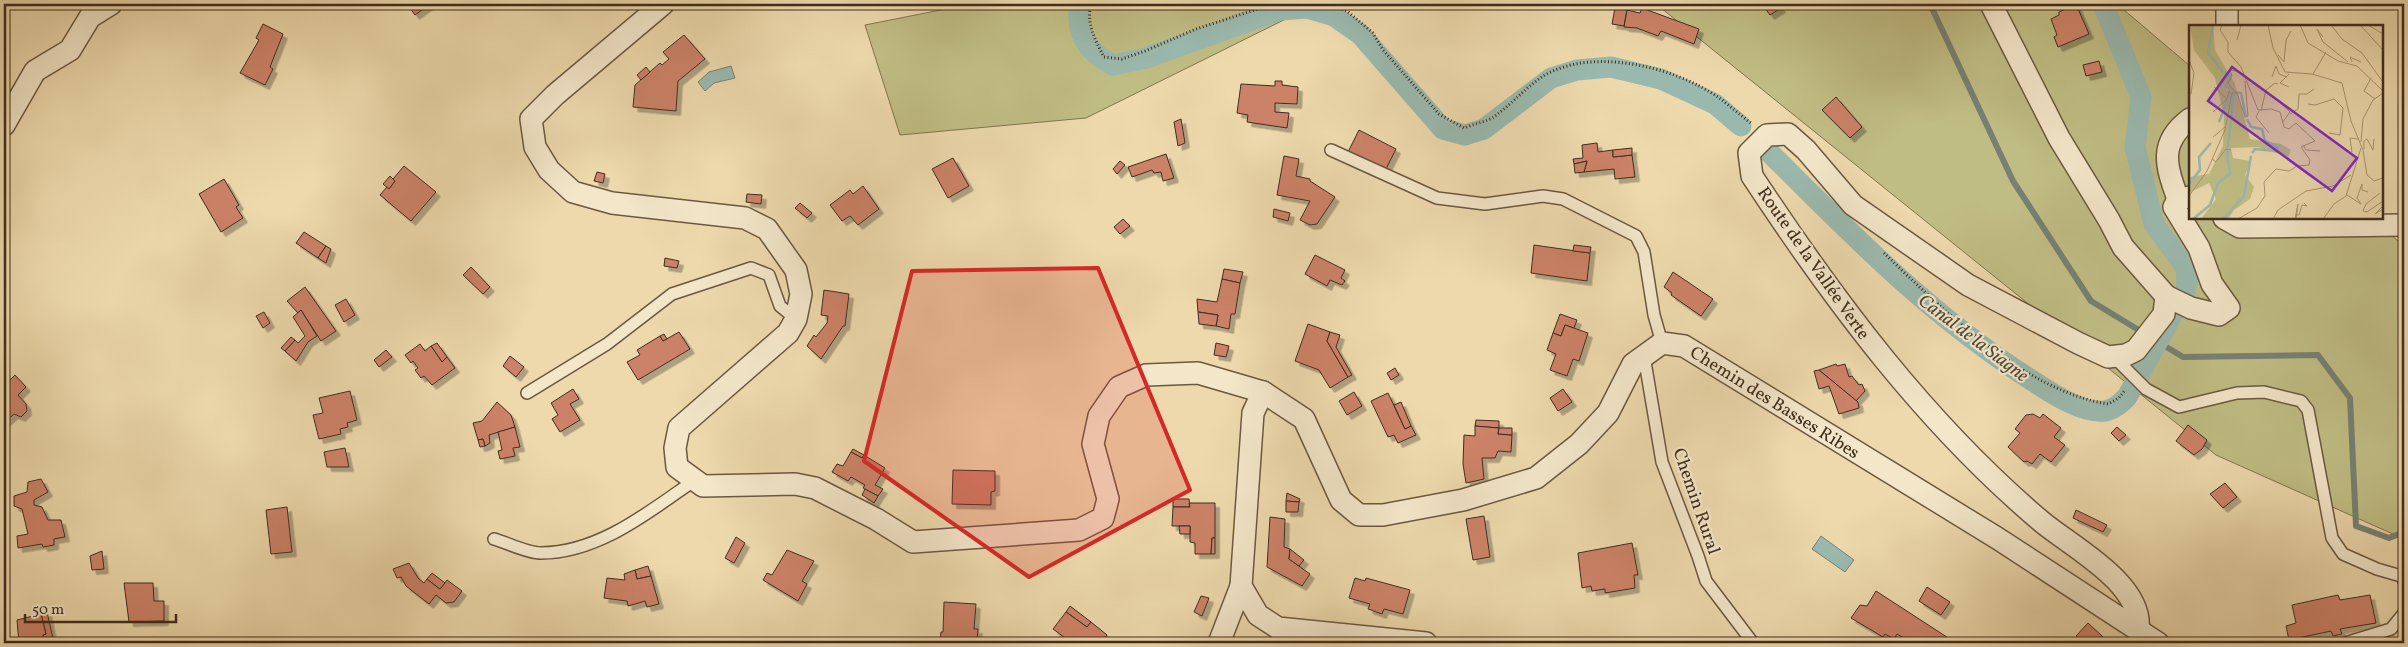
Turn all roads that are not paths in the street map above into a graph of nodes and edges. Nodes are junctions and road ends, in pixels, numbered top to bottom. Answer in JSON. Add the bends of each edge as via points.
{"nodes":[{"id":1,"x":111,"y":4,"type":"edge"},
{"id":2,"x":663,"y":4,"type":"edge"},
{"id":3,"x":1991,"y":4,"type":"edge"},
{"id":4,"x":2227,"y":4,"type":"edge"},
{"id":5,"x":2227,"y":25,"type":"edge"},
{"id":6,"x":2189,"y":120,"type":"edge"},
{"id":7,"x":4,"y":125,"type":"edge"},
{"id":8,"x":1331,"y":150,"type":"dead end"},
{"id":9,"x":2184,"y":198,"type":"edge"},
{"id":10,"x":2226,"y":219,"type":"edge"},
{"id":11,"x":2404,"y":225,"type":"edge"},
{"id":12,"x":2165,"y":305,"type":"junction"},
{"id":13,"x":796,"y":319,"type":"junction"},
{"id":14,"x":1662,"y":343,"type":"junction"},
{"id":15,"x":1644,"y":356,"type":"junction"},
{"id":16,"x":2116,"y":358,"type":"junction"},
{"id":17,"x":1263,"y":392,"type":"junction"},
{"id":18,"x":527,"y":393,"type":"dead end"},
{"id":19,"x":694,"y":480,"type":"junction"},
{"id":20,"x":494,"y":539,"type":"dead end"},
{"id":21,"x":2404,"y":581,"type":"edge"},
{"id":22,"x":1241,"y":586,"type":"junction"},
{"id":23,"x":2404,"y":613,"type":"edge"},
{"id":24,"x":2138,"y":630,"type":"junction"},
{"id":25,"x":1219,"y":643,"type":"edge"},
{"id":26,"x":1426,"y":643,"type":"edge"},
{"id":27,"x":1753,"y":643,"type":"edge"},
{"id":28,"x":2158,"y":643,"type":"edge"},
{"id":29,"x":2346,"y":643,"type":"edge"}],
"edges":[{"from":1,"to":7,"type":"street","via":[[90,17],[70,50],[35,70]]},
{"from":2,"to":13,"type":"street","via":[[555,94],[531,119],[535,148],[549,170],[573,192],[612,203],[745,218],[767,229],[796,270],[801,294]]},
{"from":3,"to":12,"type":"street","via":[[2060,138],[2123,247]]},
{"from":4,"to":5,"type":"street"},
{"from":6,"to":9,"type":"street","via":[[2168,144],[2168,171]]},
{"from":8,"to":14,"type":"lane","via":[[1437,198],[1485,204],[1543,196],[1563,199],[1636,236],[1644,252]]},
{"from":9,"to":12,"type":"street","via":[[2174,207],[2199,248],[2212,284],[2229,308],[2219,316]]},
{"from":10,"to":11,"type":"street","via":[[2240,228]]},
{"from":12,"to":16,"type":"street","via":[[2136,350]]},
{"from":13,"to":18,"type":"lane","via":[[780,306],[769,275],[751,268],[672,294],[607,344]]},
{"from":13,"to":19,"type":"street","via":[[788,333],[680,428],[674,448],[677,467]]},
{"from":14,"to":15,"type":"street"},
{"from":14,"to":24,"type":"street","name":"Chemin des Basses Ribes","via":[[1684,346],[1997,538]]},
{"from":15,"to":17,"type":"street","via":[[1634,364],[1608,413],[1579,444],[1536,478],[1464,500],[1383,515],[1359,516],[1341,500],[1304,419]]},
{"from":15,"to":27,"type":"lane","name":"Chemin Rural","via":[[1662,462],[1706,581]]},
{"from":16,"to":21,"type":"lane","via":[[2146,389],[2179,407],[2264,392],[2301,401],[2308,410],[2332,538],[2343,554],[2401,576]]},
{"from":16,"to":24,"type":"street","name":"Route de la Vallée Verte","via":[[2078,343],[1968,285],[1853,205],[1788,134],[1767,135],[1749,153],[1752,176],[1839,304],[1907,387],[1976,461],[2042,522],[2109,573],[2136,608]]},
{"from":17,"to":19,"type":"street","via":[[1198,373],[1146,375],[1119,387],[1099,416],[1093,444],[1108,499],[1103,518],[1079,530],[913,542],[815,488],[795,484],[703,486]]},
{"from":17,"to":22,"type":"street","via":[[1253,413]]},
{"from":19,"to":20,"type":"lane","via":[[652,511],[572,550],[539,553]]},
{"from":22,"to":25,"type":"street"},
{"from":22,"to":26,"type":"street","via":[[1258,615],[1278,628]]},
{"from":23,"to":29,"type":"lane","via":[[2391,629]]},
{"from":24,"to":28,"type":"street","name":"Chemin des Basses Ribes"}]}
